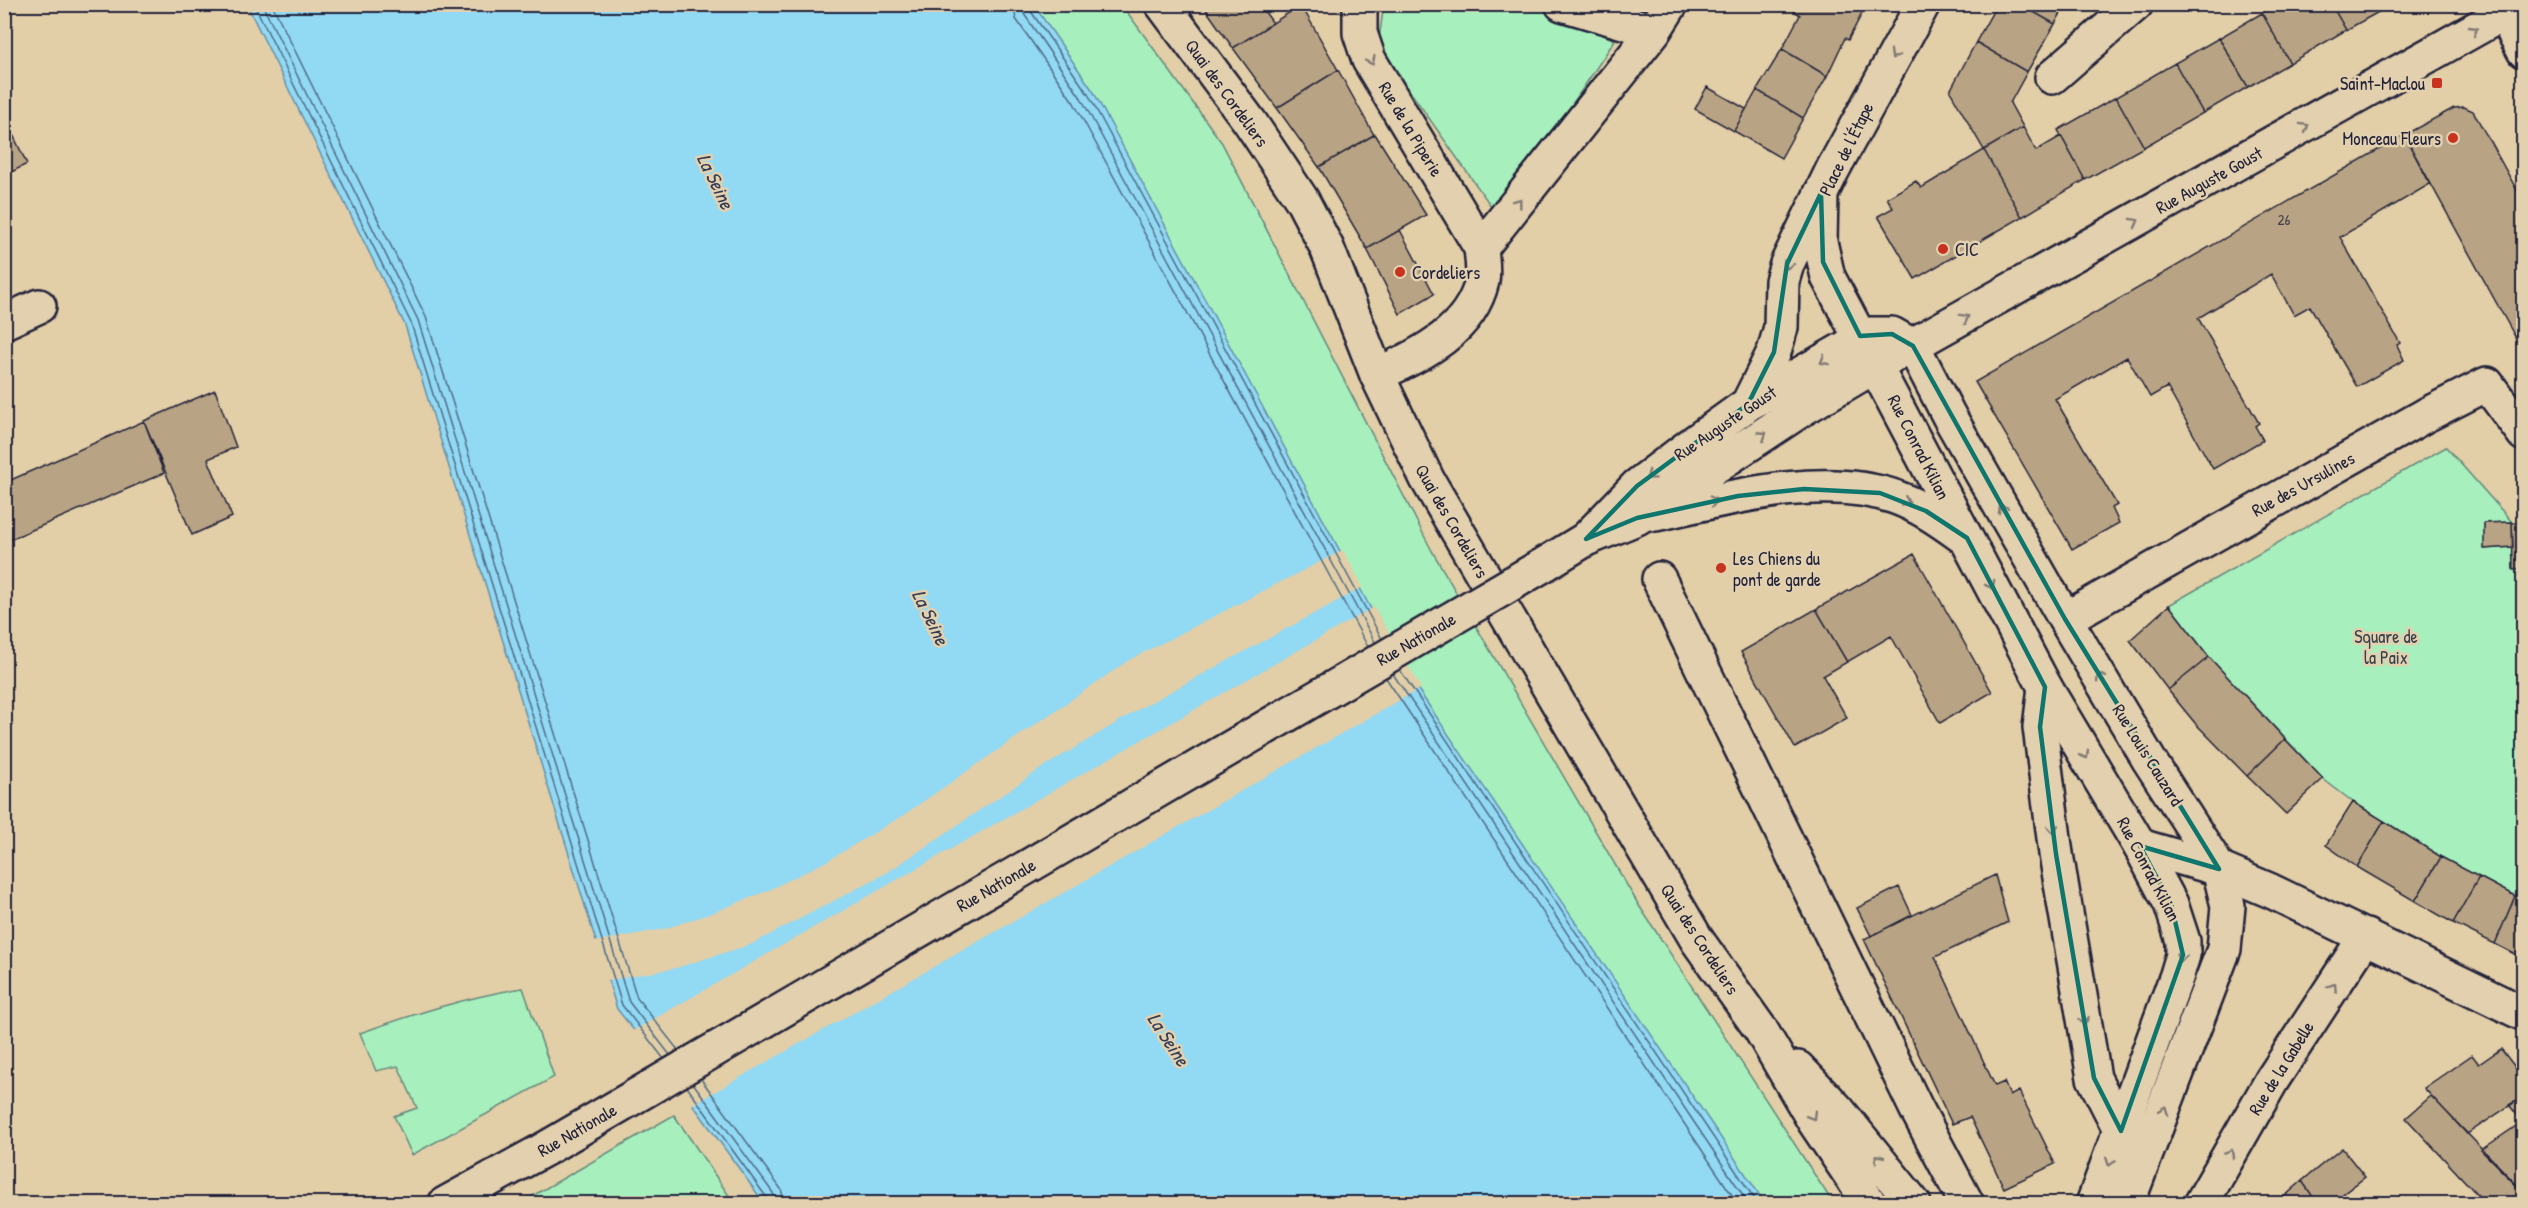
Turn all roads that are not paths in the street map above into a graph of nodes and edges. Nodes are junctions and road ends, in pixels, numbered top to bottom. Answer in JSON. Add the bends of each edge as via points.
{"nodes":[{"id":1,"x":1162,"y":4,"type":"edge"},
{"id":2,"x":1360,"y":4,"type":"edge"},
{"id":3,"x":1562,"y":4,"type":"edge"},
{"id":4,"x":1923,"y":4,"type":"edge"},
{"id":5,"x":2136,"y":4,"type":"edge"},
{"id":6,"x":2508,"y":7,"type":"edge"},
{"id":7,"x":1662,"y":18,"type":"edge"},
{"id":8,"x":2523,"y":51,"type":"edge"},
{"id":9,"x":2052,"y":77,"type":"dead end"},
{"id":10,"x":1821,"y":193,"type":"junction"},
{"id":11,"x":1481,"y":248,"type":"junction"},
{"id":12,"x":39,"y":306,"type":"dead end"},
{"id":13,"x":4,"y":322,"type":"edge"},
{"id":14,"x":1914,"y":346,"type":"junction"},
{"id":15,"x":1869,"y":352,"type":"junction"},
{"id":16,"x":1377,"y":375,"type":"junction"},
{"id":17,"x":1748,"y":404,"type":"junction"},
{"id":18,"x":2523,"y":434,"type":"edge"},
{"id":19,"x":1636,"y":518,"type":"junction"},
{"id":20,"x":1967,"y":538,"type":"junction"},
{"id":21,"x":1586,"y":539,"type":"junction"},
{"id":22,"x":1545,"y":564,"type":"joint"},
{"id":23,"x":1659,"y":579,"type":"dead end"},
{"id":24,"x":2066,"y":618,"type":"junction"},
{"id":25,"x":2045,"y":687,"type":"junction"},
{"id":26,"x":2140,"y":846,"type":"junction"},
{"id":27,"x":2219,"y":870,"type":"junction"},
{"id":28,"x":2366,"y":936,"type":"junction"},
{"id":29,"x":2523,"y":1014,"type":"edge"},
{"id":30,"x":1761,"y":1029,"type":"junction"},
{"id":31,"x":2121,"y":1131,"type":"junction"},
{"id":32,"x":446,"y":1203,"type":"edge"},
{"id":33,"x":1870,"y":1203,"type":"edge"},
{"id":34,"x":1914,"y":1203,"type":"edge"},
{"id":35,"x":1967,"y":1203,"type":"edge"},
{"id":36,"x":2093,"y":1203,"type":"edge"},
{"id":37,"x":2127,"y":1203,"type":"edge"},
{"id":38,"x":2201,"y":1203,"type":"edge"}],
"edges":[{"from":1,"to":16,"type":"main road","name":"Quai des Cordeliers","via":[[1250,122],[1302,200],[1344,287]]},
{"from":2,"to":11,"type":"main road","name":"Rue de la Piperie","one_way":true,"via":[[1360,33],[1369,60]]},
{"from":3,"to":7,"type":"main road"},
{"from":4,"to":10,"type":"main road","name":"Place de l'Étape","one_way":true},
{"from":5,"to":9,"type":"main road"},
{"from":6,"to":8,"type":"main road"},
{"from":14,"to":6,"type":"main road","name":"Rue Auguste Goust","one_way":true},
{"from":11,"to":7,"type":"main road","one_way":true},
{"from":10,"to":15,"type":"main road","name":"Place de l'Étape","via":[[1823,262]]},
{"from":10,"to":17,"type":"main road","one_way":true,"via":[[1787,264],[1782,281],[1781,327],[1774,352]]},
{"from":11,"to":16,"type":"main road","via":[[1478,295],[1459,326],[1422,354]]},
{"from":12,"to":13,"type":"main road"},
{"from":14,"to":15,"type":"main road","name":"Rue Auguste Goust","via":[[1892,333],[1870,334]]},
{"from":24,"to":14,"type":"main road","name":"Rue Louis Cauzard","one_way":true},
{"from":15,"to":17,"type":"main road","name":"Rue Auguste Goust","one_way":true},
{"from":19,"to":15,"type":"main road","name":"Rue Auguste Goust","one_way":true,"via":[[1804,408]]},
{"from":15,"to":20,"type":"main road","name":"Rue Conrad Kilian"},
{"from":16,"to":30,"type":"main road","name":"Quai des Cordeliers","via":[[1427,479],[1550,691],[1698,940]]},
{"from":17,"to":21,"type":"main road","name":"Rue Auguste Goust","one_way":true,"via":[[1637,486]]},
{"from":18,"to":24,"type":"main road","name":"Rue des Ursulines","via":[[2487,384]]},
{"from":19,"to":20,"type":"main road","one_way":true,"via":[[1771,491],[1844,488],[1894,497],[1926,511]]},
{"from":19,"to":21,"type":"main road","name":"Rue Auguste Goust"},
{"from":20,"to":25,"type":"main road","name":"Rue Conrad Kilian","one_way":true},
{"from":21,"to":22,"type":"main road","name":"Rue Auguste Goust"},
{"from":22,"to":32,"type":"main road","name":"Rue Nationale","bridge":true,"via":[[545,1149]]},
{"from":23,"to":35,"type":"main road","via":[[1916,1108]]},
{"from":27,"to":24,"type":"main road","name":"Rue Louis Cauzard","one_way":true},
{"from":25,"to":26,"type":"main road","name":"Rue Conrad Kilian","one_way":true},
{"from":25,"to":31,"type":"main road","one_way":true,"via":[[2040,727],[2056,854],[2094,1078]]},
{"from":26,"to":27,"type":"main road"},
{"from":26,"to":31,"type":"main road","name":"Rue Conrad Kilian","one_way":true,"via":[[2171,904],[2180,927],[2183,955]]},
{"from":27,"to":28,"type":"main road"},
{"from":37,"to":27,"type":"main road","name":"Rue Louis Cauzard","one_way":true,"via":[[2224,949],[2228,906]]},
{"from":28,"to":29,"type":"main road"},
{"from":38,"to":28,"type":"main road","name":"Rue de la Gabelle","one_way":true,"via":[[2272,1080]]},
{"from":30,"to":33,"type":"main road","name":"Quai des Cordeliers","one_way":true,"via":[[1814,1121]]},
{"from":34,"to":30,"type":"main road","name":"Quai des Cordeliers","one_way":true,"via":[[1837,1109]]},
{"from":31,"to":36,"type":"main road","name":"Rue Conrad Kilian","one_way":true}]}
